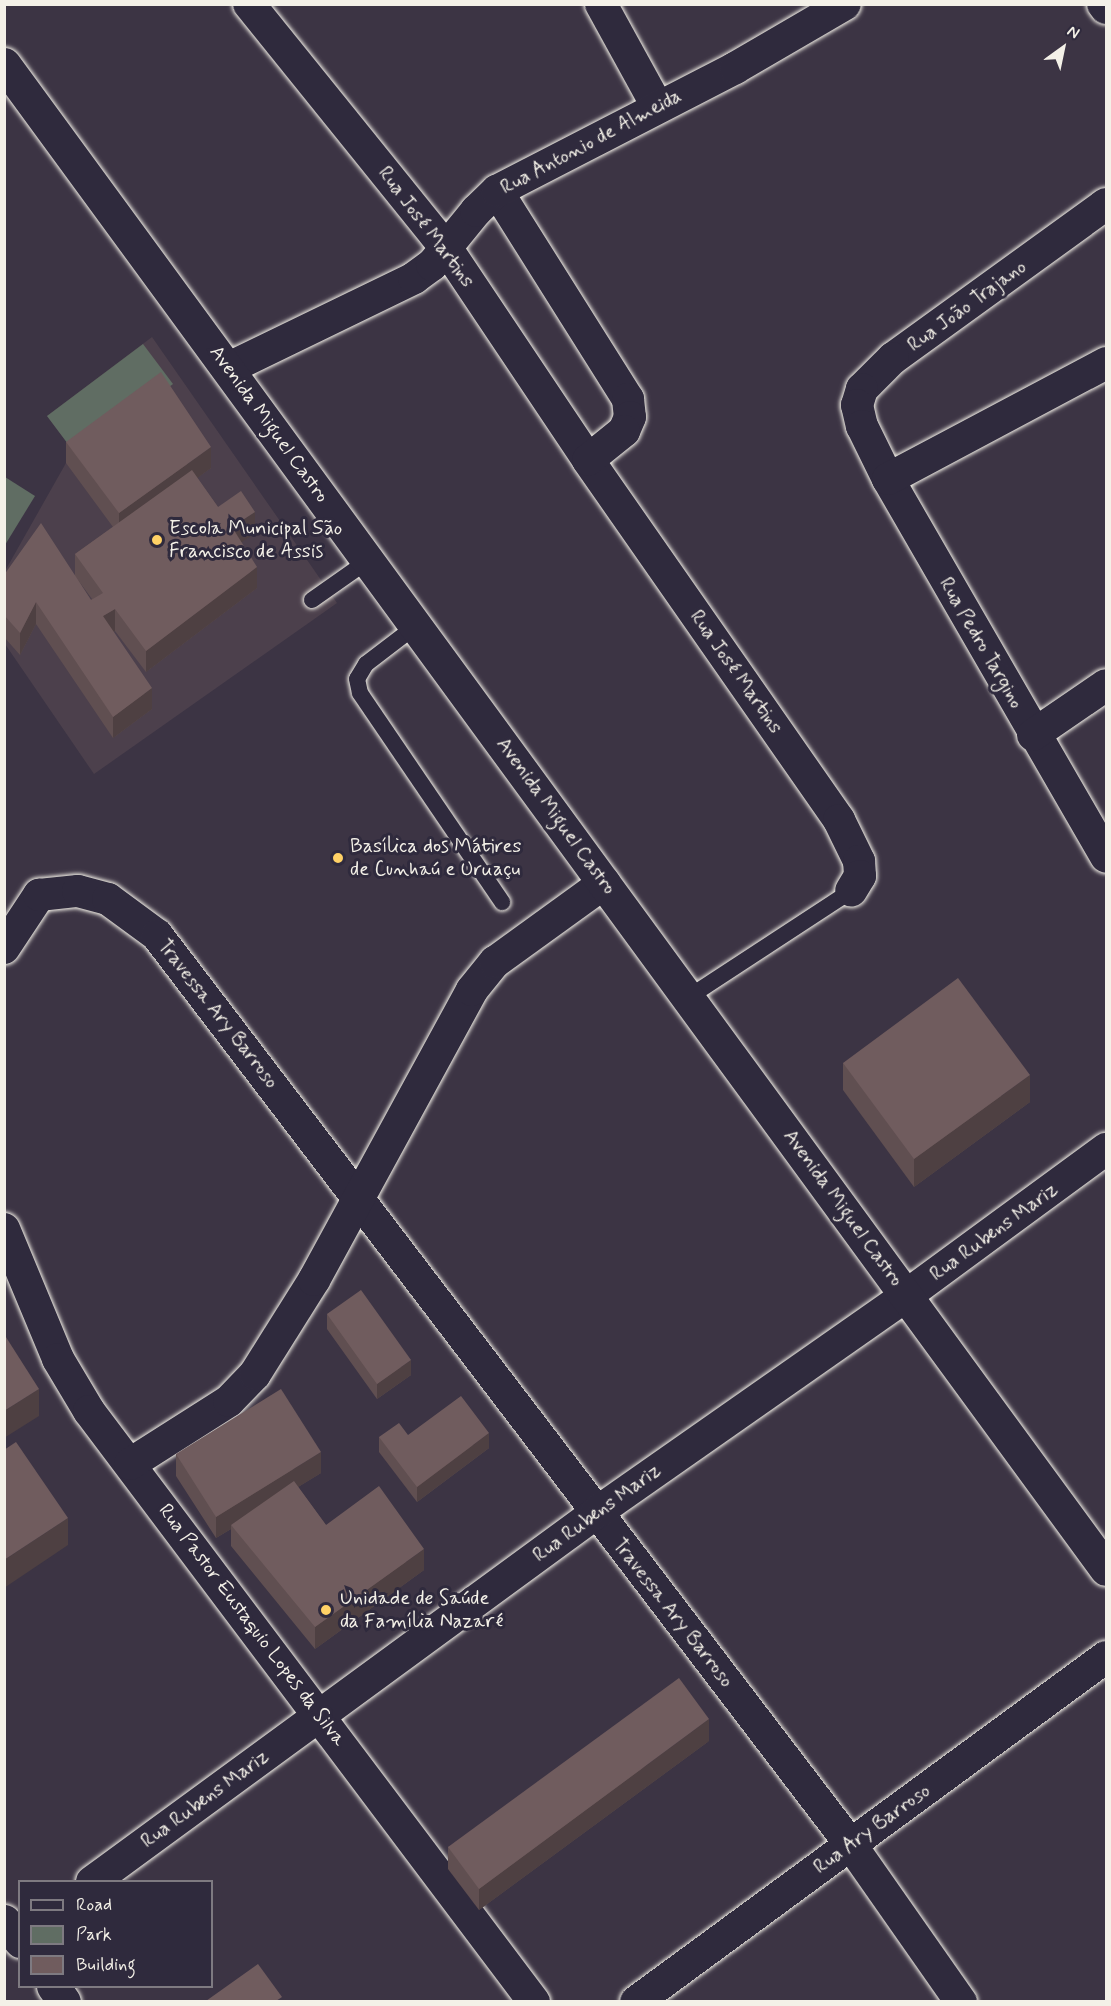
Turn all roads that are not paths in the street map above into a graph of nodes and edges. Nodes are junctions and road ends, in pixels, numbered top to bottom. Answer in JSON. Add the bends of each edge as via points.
{"nodes":[{"id":1,"x":249,"y":4,"type":"edge"},
{"id":2,"x":601,"y":4,"type":"edge"},
{"id":3,"x":845,"y":4,"type":"edge"},
{"id":4,"x":1103,"y":4,"type":"edge"},
{"id":5,"x":1107,"y":9,"type":"edge"},
{"id":6,"x":5,"y":67,"type":"edge"},
{"id":7,"x":657,"y":106,"type":"junction"},
{"id":8,"x":497,"y":191,"type":"junction"},
{"id":9,"x":1107,"y":204,"type":"edge"},
{"id":10,"x":447,"y":249,"type":"junction"},
{"id":11,"x":1107,"y":363,"type":"edge"},
{"id":12,"x":229,"y":368,"type":"junction"},
{"id":13,"x":862,"y":426,"type":"joint"},
{"id":14,"x":588,"y":460,"type":"junction"},
{"id":15,"x":888,"y":479,"type":"junction"},
{"id":16,"x":369,"y":560,"type":"junction"},
{"id":17,"x":312,"y":600,"type":"dead end"},
{"id":18,"x":417,"y":626,"type":"junction"},
{"id":19,"x":1107,"y":685,"type":"edge"},
{"id":20,"x":1034,"y":735,"type":"junction"},
{"id":21,"x":1107,"y":857,"type":"edge"},
{"id":22,"x":604,"y":883,"type":"junction"},
{"id":23,"x":851,"y":891,"type":"joint"},
{"id":24,"x":502,"y":902,"type":"dead end"},
{"id":25,"x":4,"y":948,"type":"edge"},
{"id":26,"x":689,"y":997,"type":"junction"},
{"id":27,"x":1107,"y":1149,"type":"edge"},
{"id":28,"x":359,"y":1198,"type":"junction"},
{"id":29,"x":4,"y":1229,"type":"edge"},
{"id":30,"x":907,"y":1296,"type":"junction"},
{"id":31,"x":130,"y":1464,"type":"junction"},
{"id":32,"x":596,"y":1513,"type":"junction"},
{"id":33,"x":1107,"y":1569,"type":"edge"},
{"id":34,"x":1107,"y":1656,"type":"edge"},
{"id":35,"x":320,"y":1715,"type":"junction"},
{"id":36,"x":851,"y":1845,"type":"junction"},
{"id":37,"x":93,"y":1880,"type":"edge"},
{"id":38,"x":54,"y":1988,"type":"edge"},
{"id":39,"x":64,"y":2001,"type":"edge"},
{"id":40,"x":534,"y":2001,"type":"edge"},
{"id":41,"x":636,"y":2001,"type":"edge"},
{"id":42,"x":961,"y":2001,"type":"edge"}],
"edges":[{"from":1,"to":10,"type":"street","name":"Rua José Martins"},
{"from":2,"to":7,"type":"street"},
{"from":3,"to":7,"type":"street","name":"Rua Antonio de Almeida","via":[[735,68]]},
{"from":4,"to":5,"type":"street"},
{"from":6,"to":12,"type":"main road","name":"Avenida Miguel Castro"},
{"from":7,"to":8,"type":"street","name":"Rua Antonio de Almeida"},
{"from":8,"to":10,"type":"street","name":"Rua Antonio de Almeida"},
{"from":8,"to":14,"type":"street","via":[[628,399],[630,417],[624,431]]},
{"from":9,"to":13,"type":"street","name":"Rua João Trajano","via":[[872,376],[857,405]]},
{"from":10,"to":12,"type":"street","name":"Rua Antonio de Almeida","via":[[414,278]]},
{"from":10,"to":14,"type":"street","name":"Rua José Martins"},
{"from":11,"to":15,"type":"street"},
{"from":12,"to":16,"type":"main road","name":"Avenida Miguel Castro"},
{"from":13,"to":15,"type":"street","name":"Rua Pedro Targino"},
{"from":14,"to":23,"type":"street","name":"Rua José Martins","via":[[839,820],[859,861],[860,876]]},
{"from":15,"to":20,"type":"street","name":"Rua Pedro Targino"},
{"from":16,"to":17,"type":"lane"},
{"from":16,"to":18,"type":"main road","name":"Avenida Miguel Castro"},
{"from":18,"to":22,"type":"main road","name":"Avenida Miguel Castro"},
{"from":18,"to":24,"type":"lane","via":[[366,664],[357,679],[360,693]]},
{"from":19,"to":20,"type":"street"},
{"from":20,"to":21,"type":"street","name":"Rua Pedro Targino"},
{"from":22,"to":26,"type":"main road","name":"Avenida Miguel Castro"},
{"from":22,"to":28,"type":"street","via":[[495,962],[471,990]]},
{"from":23,"to":26,"type":"lane"},
{"from":25,"to":28,"type":"street","name":"Travessa Ary Barroso","via":[[39,895],[78,891],[108,899],[157,935]]},
{"from":26,"to":30,"type":"main road","name":"Avenida Miguel Castro"},
{"from":27,"to":30,"type":"street","name":"Rua Rubens Mariz"},
{"from":28,"to":31,"type":"street","via":[[255,1374],[229,1401]]},
{"from":28,"to":32,"type":"street","name":"Travessa Ary Barroso"},
{"from":29,"to":31,"type":"street","name":"Rua Pastor Eustaquio Lopes da Silva","via":[[58,1359],[89,1411]]},
{"from":30,"to":32,"type":"street","name":"Rua Rubens Mariz"},
{"from":30,"to":33,"type":"main road","name":"Avenida Miguel Castro"},
{"from":31,"to":35,"type":"street","name":"Rua Pastor Eustaquio Lopes da Silva"},
{"from":32,"to":35,"type":"street","name":"Rua Rubens Mariz"},
{"from":32,"to":36,"type":"street","name":"Travessa Ary Barroso"},
{"from":34,"to":36,"type":"street","name":"Rua Ary Barroso"},
{"from":35,"to":37,"type":"street","name":"Rua Rubens Mariz"},
{"from":35,"to":40,"type":"street","name":"Rua Pastor Eustaquio Lopes da Silva"},
{"from":36,"to":41,"type":"street","name":"Rua Ary Barroso"},
{"from":36,"to":42,"type":"street","name":"Travessa Ary Barroso"},
{"from":38,"to":39,"type":"main road"}]}
